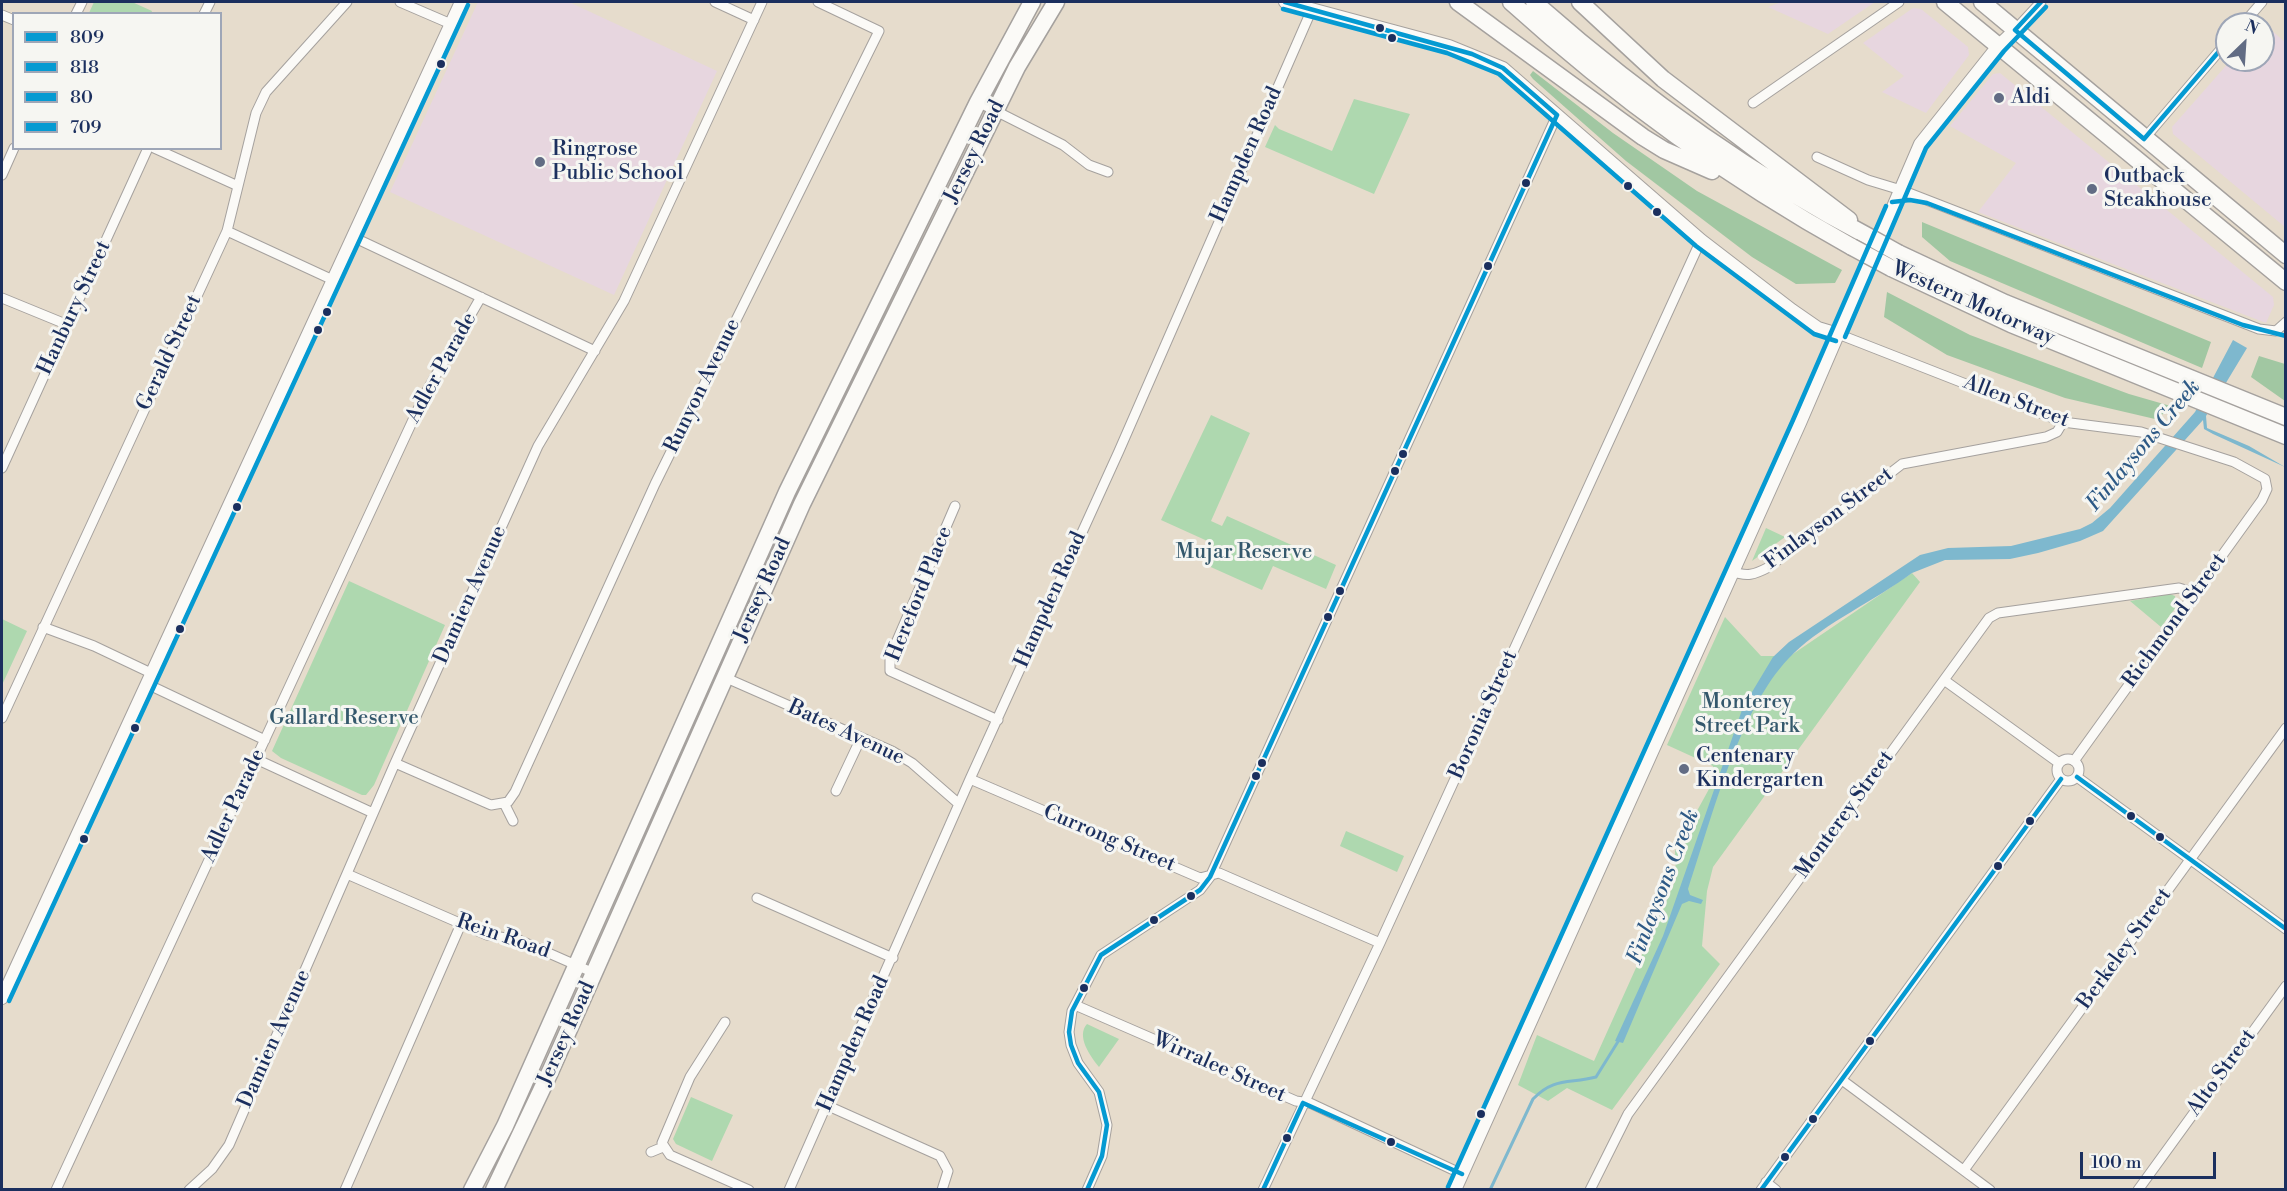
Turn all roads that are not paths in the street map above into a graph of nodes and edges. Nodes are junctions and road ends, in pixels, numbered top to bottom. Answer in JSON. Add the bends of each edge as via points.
{"nodes":[{"id":1,"x":347,"y":2,"type":"edge"},
{"id":2,"x":400,"y":2,"type":"edge"},
{"id":3,"x":461,"y":2,"type":"edge"},
{"id":4,"x":715,"y":2,"type":"edge"},
{"id":5,"x":762,"y":2,"type":"edge"},
{"id":6,"x":818,"y":2,"type":"edge"},
{"id":7,"x":1032,"y":2,"type":"edge"},
{"id":8,"x":1056,"y":2,"type":"edge"},
{"id":9,"x":1285,"y":2,"type":"edge"},
{"id":10,"x":1458,"y":2,"type":"edge"},
{"id":11,"x":1511,"y":2,"type":"edge"},
{"id":12,"x":1534,"y":2,"type":"edge"},
{"id":13,"x":1580,"y":2,"type":"edge"},
{"id":14,"x":1899,"y":2,"type":"edge"},
{"id":15,"x":1945,"y":2,"type":"edge"},
{"id":16,"x":1982,"y":2,"type":"edge"},
{"id":17,"x":2041,"y":2,"type":"edge"},
{"id":18,"x":1312,"y":9,"type":"junction"},
{"id":19,"x":753,"y":20,"type":"junction"},
{"id":20,"x":451,"y":24,"type":"junction"},
{"id":21,"x":2015,"y":30,"type":"junction"},
{"id":22,"x":1998,"y":46,"type":"junction"},
{"id":23,"x":2215,"y":56,"type":"edge"},
{"id":24,"x":978,"y":102,"type":"junction"},
{"id":25,"x":1753,"y":103,"type":"dead end"},
{"id":26,"x":995,"y":111,"type":"junction"},
{"id":27,"x":1557,"y":115,"type":"junction"},
{"id":28,"x":2144,"y":139,"type":"junction"},
{"id":29,"x":13,"y":150,"type":"edge"},
{"id":30,"x":147,"y":150,"type":"edge"},
{"id":31,"x":158,"y":150,"type":"edge"},
{"id":32,"x":1817,"y":157,"type":"dead end"},
{"id":33,"x":1108,"y":172,"type":"dead end"},
{"id":34,"x":2,"y":175,"type":"edge"},
{"id":35,"x":238,"y":186,"type":"junction"},
{"id":36,"x":1748,"y":186,"type":"junction"},
{"id":37,"x":1901,"y":190,"type":"junction"},
{"id":38,"x":226,"y":231,"type":"junction"},
{"id":39,"x":353,"y":237,"type":"junction"},
{"id":40,"x":1861,"y":237,"type":"junction"},
{"id":41,"x":1701,"y":240,"type":"junction"},
{"id":42,"x":2286,"y":255,"type":"edge"},
{"id":43,"x":333,"y":280,"type":"junction"},
{"id":44,"x":2285,"y":282,"type":"edge"},
{"id":45,"x":481,"y":297,"type":"junction"},
{"id":46,"x":2,"y":298,"type":"edge"},
{"id":47,"x":2286,"y":322,"type":"edge"},
{"id":48,"x":68,"y":326,"type":"junction"},
{"id":49,"x":1838,"y":334,"type":"junction"},
{"id":50,"x":595,"y":351,"type":"junction"},
{"id":51,"x":2286,"y":417,"type":"edge"},
{"id":52,"x":2062,"y":422,"type":"junction"},
{"id":53,"x":2286,"y":436,"type":"edge"},
{"id":54,"x":2,"y":468,"type":"edge"},
{"id":55,"x":2265,"y":479,"type":"joint"},
{"id":56,"x":955,"y":506,"type":"dead end"},
{"id":57,"x":1731,"y":571,"type":"junction"},
{"id":58,"x":2195,"y":593,"type":"junction"},
{"id":59,"x":43,"y":627,"type":"junction"},
{"id":60,"x":724,"y":677,"type":"junction"},
{"id":61,"x":149,"y":679,"type":"junction"},
{"id":62,"x":1944,"y":680,"type":"junction"},
{"id":63,"x":2,"y":718,"type":"edge"},
{"id":64,"x":998,"y":720,"type":"junction"},
{"id":65,"x":2286,"y":728,"type":"edge"},
{"id":66,"x":861,"y":738,"type":"junction"},
{"id":67,"x":265,"y":740,"type":"junction"},
{"id":68,"x":256,"y":759,"type":"junction"},
{"id":69,"x":2074,"y":761,"type":"junction"},
{"id":70,"x":2059,"y":762,"type":"junction"},
{"id":71,"x":395,"y":763,"type":"junction"},
{"id":72,"x":2077,"y":777,"type":"junction"},
{"id":73,"x":970,"y":779,"type":"junction"},
{"id":74,"x":2061,"y":779,"type":"junction"},
{"id":75,"x":836,"y":791,"type":"dead end"},
{"id":76,"x":504,"y":803,"type":"junction"},
{"id":77,"x":959,"y":804,"type":"junction"},
{"id":78,"x":373,"y":813,"type":"junction"},
{"id":79,"x":513,"y":821,"type":"dead end"},
{"id":80,"x":2190,"y":859,"type":"junction"},
{"id":81,"x":347,"y":874,"type":"junction"},
{"id":82,"x":1210,"y":877,"type":"junction"},
{"id":83,"x":757,"y":898,"type":"dead end"},
{"id":84,"x":461,"y":924,"type":"junction"},
{"id":85,"x":2286,"y":929,"type":"edge"},
{"id":86,"x":1380,"y":943,"type":"junction"},
{"id":87,"x":893,"y":958,"type":"junction"},
{"id":88,"x":576,"y":965,"type":"junction"},
{"id":89,"x":594,"y":973,"type":"junction"},
{"id":90,"x":2286,"y":986,"type":"edge"},
{"id":91,"x":2,"y":998,"type":"edge"},
{"id":92,"x":1075,"y":1005,"type":"junction"},
{"id":93,"x":725,"y":1023,"type":"dead end"},
{"id":94,"x":1842,"y":1080,"type":"junction"},
{"id":95,"x":1303,"y":1102,"type":"junction"},
{"id":96,"x":826,"y":1105,"type":"junction"},
{"id":97,"x":663,"y":1147,"type":"junction"},
{"id":98,"x":651,"y":1152,"type":"dead end"},
{"id":99,"x":1964,"y":1170,"type":"junction"},
{"id":100,"x":1462,"y":1174,"type":"junction"},
{"id":101,"x":1764,"y":1186,"type":"edge"},
{"id":102,"x":56,"y":1190,"type":"edge"},
{"id":103,"x":189,"y":1190,"type":"edge"},
{"id":104,"x":345,"y":1190,"type":"edge"},
{"id":105,"x":472,"y":1190,"type":"edge"},
{"id":106,"x":494,"y":1190,"type":"edge"},
{"id":107,"x":749,"y":1190,"type":"edge"},
{"id":108,"x":789,"y":1190,"type":"edge"},
{"id":109,"x":942,"y":1190,"type":"edge"},
{"id":110,"x":1087,"y":1190,"type":"edge"},
{"id":111,"x":1263,"y":1190,"type":"edge"},
{"id":112,"x":1455,"y":1190,"type":"edge"},
{"id":113,"x":1590,"y":1190,"type":"edge"},
{"id":114,"x":1776,"y":1190,"type":"edge"},
{"id":115,"x":1990,"y":1190,"type":"edge"},
{"id":116,"x":2138,"y":1190,"type":"edge"}],
"edges":[{"from":1,"to":35,"type":"street","name":"Gerald Street","via":[[266,92],[256,113]]},
{"from":2,"to":20,"type":"street"},
{"from":3,"to":20,"type":"street"},
{"from":4,"to":19,"type":"street"},
{"from":5,"to":19,"type":"street","name":"Damien Avenue"},
{"from":6,"to":76,"type":"street","name":"Runyon Avenue","via":[[879,31],[655,484],[515,792]]},
{"from":7,"to":24,"type":"highway","name":"Jersey Road"},
{"from":8,"to":26,"type":"highway","name":"Jersey Road"},
{"from":9,"to":18,"type":"street"},
{"from":10,"to":36,"type":"highway","via":[[1643,137]]},
{"from":11,"to":36,"type":"highway","name":"Western Motorway","via":[[1609,86]]},
{"from":12,"to":40,"type":"highway","name":"Western Motorway","via":[[1683,123]]},
{"from":13,"to":40,"type":"highway","via":[[1663,79],[1811,188]]},
{"from":14,"to":25,"type":"street"},
{"from":15,"to":22,"type":"highway"},
{"from":16,"to":21,"type":"highway"},
{"from":17,"to":21,"type":"street"},
{"from":18,"to":27,"type":"street","via":[[1482,58],[1503,68]]},
{"from":18,"to":64,"type":"street","name":"Hampden Road"},
{"from":19,"to":50,"type":"street","name":"Damien Avenue","via":[[627,296]]},
{"from":20,"to":39,"type":"street"},
{"from":21,"to":22,"type":"street"},
{"from":21,"to":28,"type":"highway"},
{"from":22,"to":37,"type":"street","via":[[1920,144]]},
{"from":22,"to":44,"type":"highway"},
{"from":23,"to":28,"type":"street"},
{"from":24,"to":26,"type":"street"},
{"from":24,"to":88,"type":"highway","name":"Jersey Road","via":[[765,539]]},
{"from":26,"to":33,"type":"street"},
{"from":26,"to":60,"type":"highway","name":"Jersey Road","via":[[802,504]]},
{"from":27,"to":41,"type":"street"},
{"from":27,"to":82,"type":"street"},
{"from":28,"to":42,"type":"highway"},
{"from":29,"to":34,"type":"street"},
{"from":30,"to":48,"type":"street","name":"Hanbury Street"},
{"from":31,"to":35,"type":"street"},
{"from":32,"to":37,"type":"street"},
{"from":35,"to":38,"type":"street","name":"Gerald Street"},
{"from":36,"to":40,"type":"highway","name":"Western Motorway"},
{"from":37,"to":47,"type":"street","via":[[2259,329],[2276,331]]},
{"from":37,"to":49,"type":"street"},
{"from":38,"to":43,"type":"street"},
{"from":38,"to":59,"type":"street","name":"Gerald Street"},
{"from":39,"to":43,"type":"street"},
{"from":39,"to":45,"type":"street"},
{"from":40,"to":51,"type":"highway","name":"Western Motorway","bridge":true,"via":[[2005,303]]},
{"from":40,"to":53,"type":"highway","name":"Western Motorway","bridge":true,"via":[[1891,268],[2011,324]]},
{"from":41,"to":49,"type":"street","via":[[1818,328]]},
{"from":41,"to":86,"type":"street","name":"Boronia Street"},
{"from":43,"to":61,"type":"street"},
{"from":45,"to":50,"type":"street"},
{"from":45,"to":67,"type":"street","name":"Adler Parade","via":[[425,394]]},
{"from":46,"to":48,"type":"street"},
{"from":48,"to":54,"type":"street","name":"Hanbury Street"},
{"from":49,"to":52,"type":"street","name":"Allen Street"},
{"from":49,"to":57,"type":"street"},
{"from":50,"to":71,"type":"street","name":"Damien Avenue","via":[[540,441]]},
{"from":52,"to":55,"type":"street","name":"Allen Street","via":[[2129,429],[2158,437],[2250,469]]},
{"from":52,"to":57,"type":"street","name":"Finlayson Street","via":[[2056,432],[2046,437],[1902,464],[1769,567],[1752,576]]},
{"from":55,"to":58,"type":"street","name":"Richmond Street","via":[[2266,495]]},
{"from":56,"to":64,"type":"street","name":"Hereford Place","via":[[890,657],[890,672]]},
{"from":57,"to":100,"type":"street"},
{"from":58,"to":62,"type":"street","name":"Monterey Street","via":[[2179,588],[1995,614]]},
{"from":58,"to":69,"type":"street","name":"Richmond Street"},
{"from":59,"to":61,"type":"street","via":[[94,646]]},
{"from":59,"to":63,"type":"street","name":"Gerald Street"},
{"from":60,"to":66,"type":"street","name":"Bates Avenue"},
{"from":60,"to":89,"type":"highway","name":"Jersey Road"},
{"from":61,"to":67,"type":"street"},
{"from":61,"to":91,"type":"street"},
{"from":62,"to":70,"type":"street"},
{"from":62,"to":113,"type":"street","name":"Monterey Street","via":[[1628,1114]]},
{"from":64,"to":73,"type":"street","name":"Hampden Road"},
{"from":65,"to":80,"type":"street","name":"Berkeley Street"},
{"from":66,"to":75,"type":"street"},
{"from":66,"to":77,"type":"street","name":"Bates Avenue","via":[[912,763]]},
{"from":67,"to":68,"type":"street","name":"Adler Parade"},
{"from":68,"to":78,"type":"street"},
{"from":68,"to":102,"type":"street","name":"Adler Parade"},
{"from":69,"to":70,"type":"street","via":[[2068,758]]},
{"from":69,"to":72,"type":"street","via":[[2079,770]]},
{"from":70,"to":74,"type":"street","via":[[2056,770]]},
{"from":71,"to":76,"type":"street","via":[[486,803]]},
{"from":71,"to":78,"type":"street","name":"Damien Avenue"},
{"from":72,"to":74,"type":"street","via":[[2071,781]]},
{"from":72,"to":80,"type":"street"},
{"from":73,"to":77,"type":"street","name":"Hampden Road"},
{"from":73,"to":82,"type":"street","name":"Currong Street","via":[[1200,878]]},
{"from":74,"to":94,"type":"street"},
{"from":76,"to":79,"type":"street"},
{"from":77,"to":87,"type":"street","name":"Hampden Road"},
{"from":78,"to":81,"type":"street","name":"Damien Avenue"},
{"from":80,"to":85,"type":"street"},
{"from":80,"to":99,"type":"street","name":"Berkeley Street"},
{"from":81,"to":84,"type":"street","name":"Rein Road"},
{"from":81,"to":103,"type":"street","name":"Damien Avenue","via":[[229,1144],[212,1169]]},
{"from":82,"to":86,"type":"street","name":"Currong Street","via":[[1219,873]]},
{"from":82,"to":92,"type":"street","via":[[1200,890],[1101,955]]},
{"from":83,"to":87,"type":"street"},
{"from":84,"to":88,"type":"street","name":"Rein Road","via":[[494,937],[519,940]]},
{"from":84,"to":104,"type":"street"},
{"from":86,"to":95,"type":"street","name":"Boronia Street"},
{"from":87,"to":96,"type":"street","name":"Hampden Road"},
{"from":88,"to":89,"type":"street","name":"Rein Road"},
{"from":88,"to":105,"type":"highway","name":"Jersey Road","via":[[505,1126]]},
{"from":89,"to":106,"type":"highway","name":"Jersey Road"},
{"from":90,"to":116,"type":"street","name":"Alto Street"},
{"from":92,"to":95,"type":"street","name":"Wirralee Street"},
{"from":92,"to":110,"type":"street","via":[[1070,1021],[1071,1045],[1078,1063],[1099,1092],[1107,1125],[1102,1156]]},
{"from":93,"to":97,"type":"street","via":[[690,1077],[663,1136]]},
{"from":94,"to":99,"type":"street"},
{"from":94,"to":101,"type":"street"},
{"from":95,"to":100,"type":"street","name":"Wirralee Street"},
{"from":95,"to":111,"type":"street","name":"Boronia Street"},
{"from":96,"to":108,"type":"street","name":"Hampden Road"},
{"from":96,"to":109,"type":"street","via":[[940,1156],[948,1171]]},
{"from":97,"to":98,"type":"street"},
{"from":97,"to":107,"type":"street","via":[[670,1155]]},
{"from":99,"to":115,"type":"street"},
{"from":100,"to":112,"type":"street"},
{"from":101,"to":114,"type":"street"}]}
